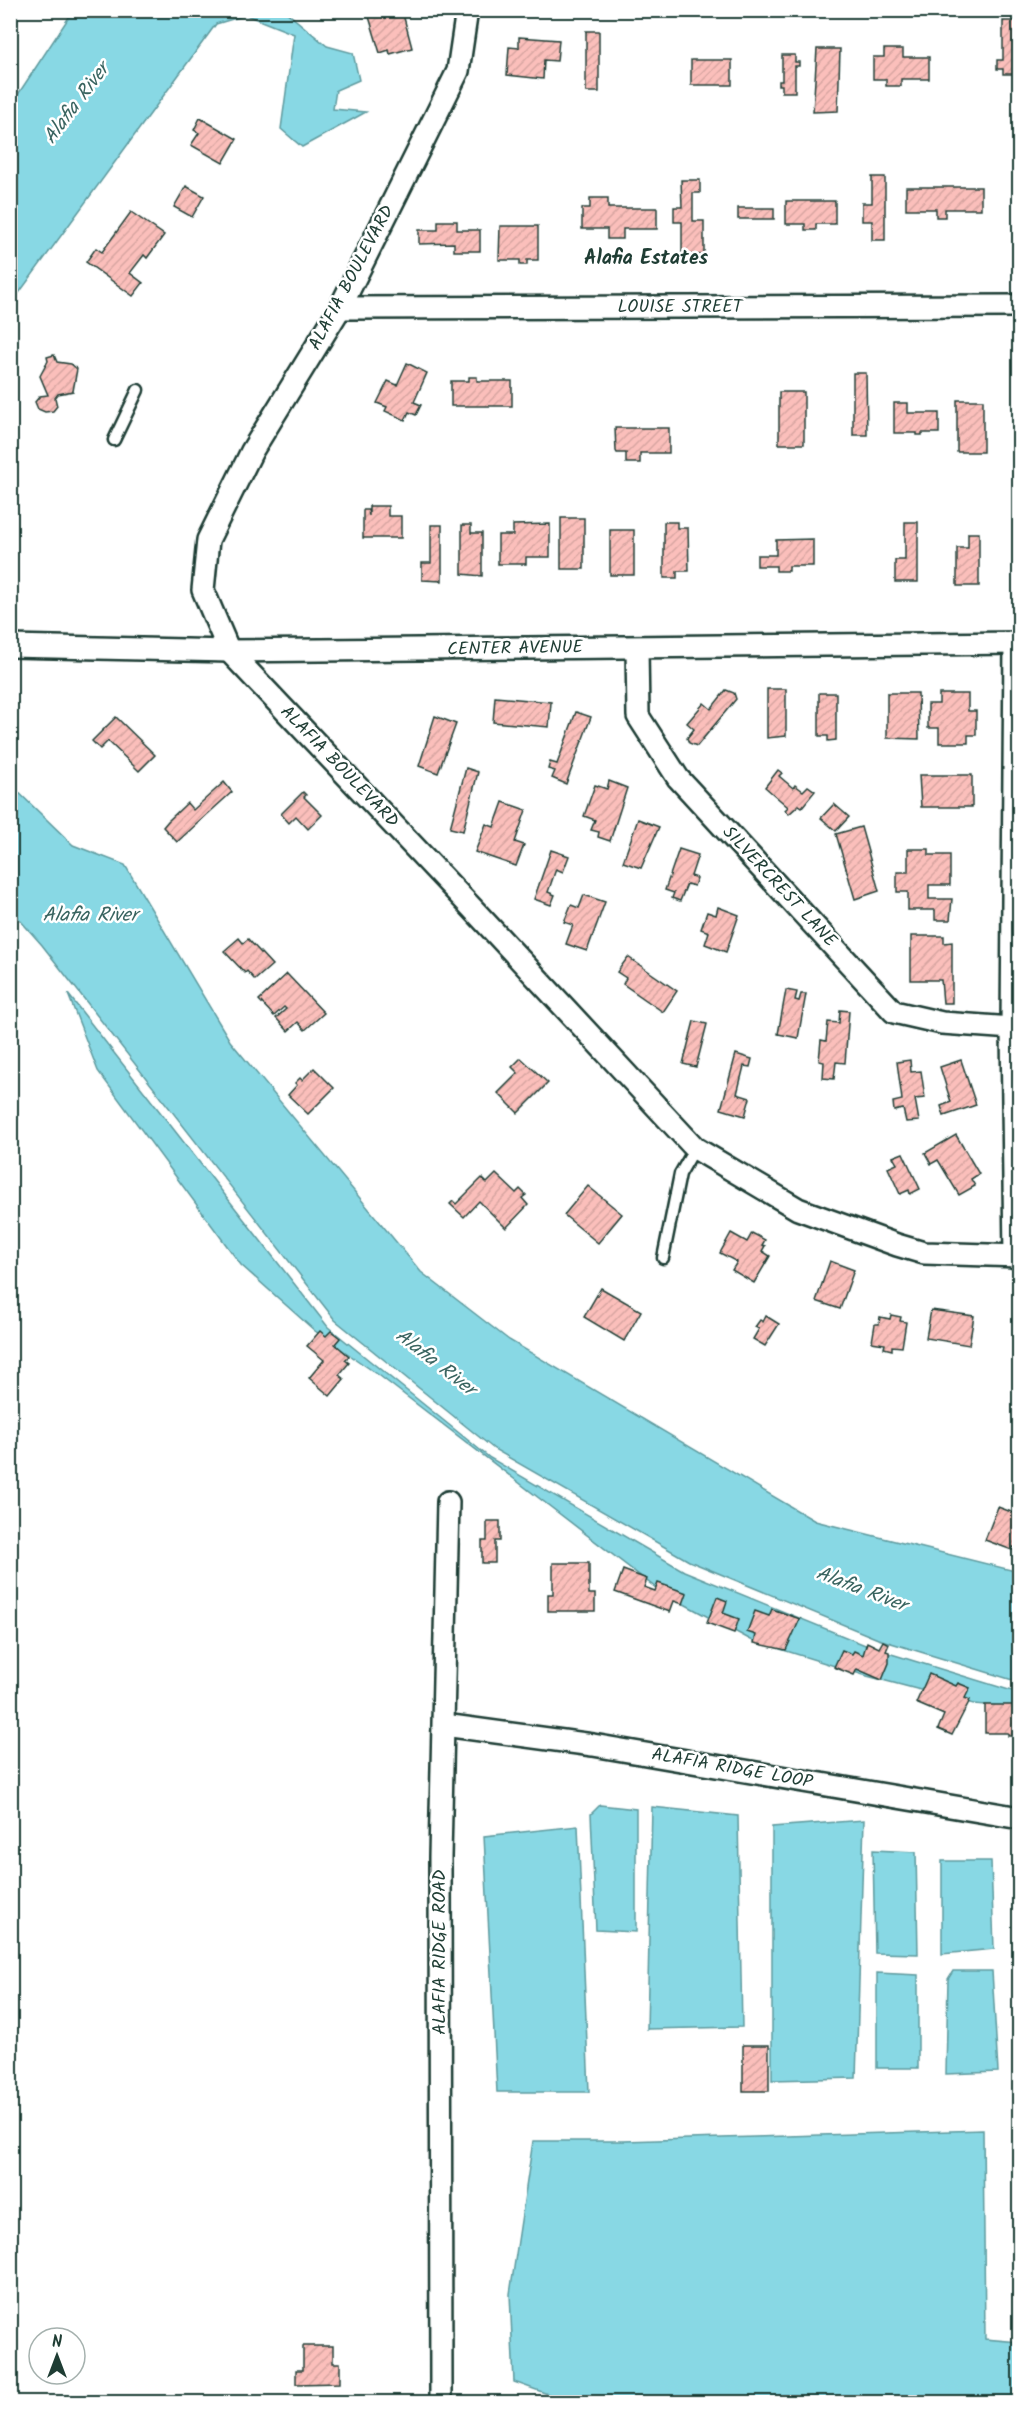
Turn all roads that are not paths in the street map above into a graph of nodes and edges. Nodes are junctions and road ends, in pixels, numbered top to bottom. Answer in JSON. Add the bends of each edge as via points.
{"nodes":[{"id":1,"x":467,"y":10,"type":"edge"},
{"id":2,"x":1020,"y":306,"type":"edge"},
{"id":3,"x":340,"y":308,"type":"junction"},
{"id":4,"x":138,"y":390,"type":"dead end"},
{"id":5,"x":114,"y":440,"type":"dead end"},
{"id":6,"x":1017,"y":643,"type":"edge"},
{"id":7,"x":10,"y":646,"type":"edge"},
{"id":8,"x":637,"y":648,"type":"junction"},
{"id":9,"x":228,"y":651,"type":"junction"},
{"id":10,"x":1012,"y":1028,"type":"junction"},
{"id":11,"x":695,"y":1148,"type":"junction"},
{"id":12,"x":1017,"y":1257,"type":"edge"},
{"id":13,"x":663,"y":1258,"type":"dead end"},
{"id":14,"x":448,"y":1502,"type":"dead end"},
{"id":15,"x":444,"y":1725,"type":"junction"},
{"id":16,"x":1020,"y":1818,"type":"edge"},
{"id":17,"x":441,"y":2403,"type":"edge"}],
"edges":[{"from":1,"to":3,"type":"street","name":"ALAFIA BOULEVARD","via":[[458,72]]},
{"from":2,"to":3,"type":"street","name":"LOUISE STREET"},
{"from":3,"to":9,"type":"street","name":"ALAFIA BOULEVARD","via":[[252,452],[208,540],[203,590]]},
{"from":4,"to":5,"type":"lane"},
{"from":6,"to":8,"type":"street","name":"CENTER AVENUE"},
{"from":6,"to":10,"type":"street"},
{"from":7,"to":9,"type":"street","name":"CENTER AVENUE"},
{"from":8,"to":9,"type":"street","name":"CENTER AVENUE"},
{"from":8,"to":10,"type":"street","name":"SILVERCREST LANE","via":[[638,716],[678,778],[894,1012],[942,1023]]},
{"from":9,"to":11,"type":"street","name":"ALAFIA BOULEVARD"},
{"from":10,"to":12,"type":"street"},
{"from":11,"to":12,"type":"street","name":"ALAFIA BOULEVARD","via":[[798,1209],[897,1245],[924,1253]]},
{"from":11,"to":13,"type":"lane","via":[[681,1174]]},
{"from":14,"to":15,"type":"street","name":"ALAFIA RIDGE ROAD"},
{"from":15,"to":16,"type":"street","name":"ALAFIA RIDGE LOOP","via":[[593,1745]]},
{"from":15,"to":17,"type":"street","name":"ALAFIA RIDGE ROAD","via":[[440,1857]]}]}
